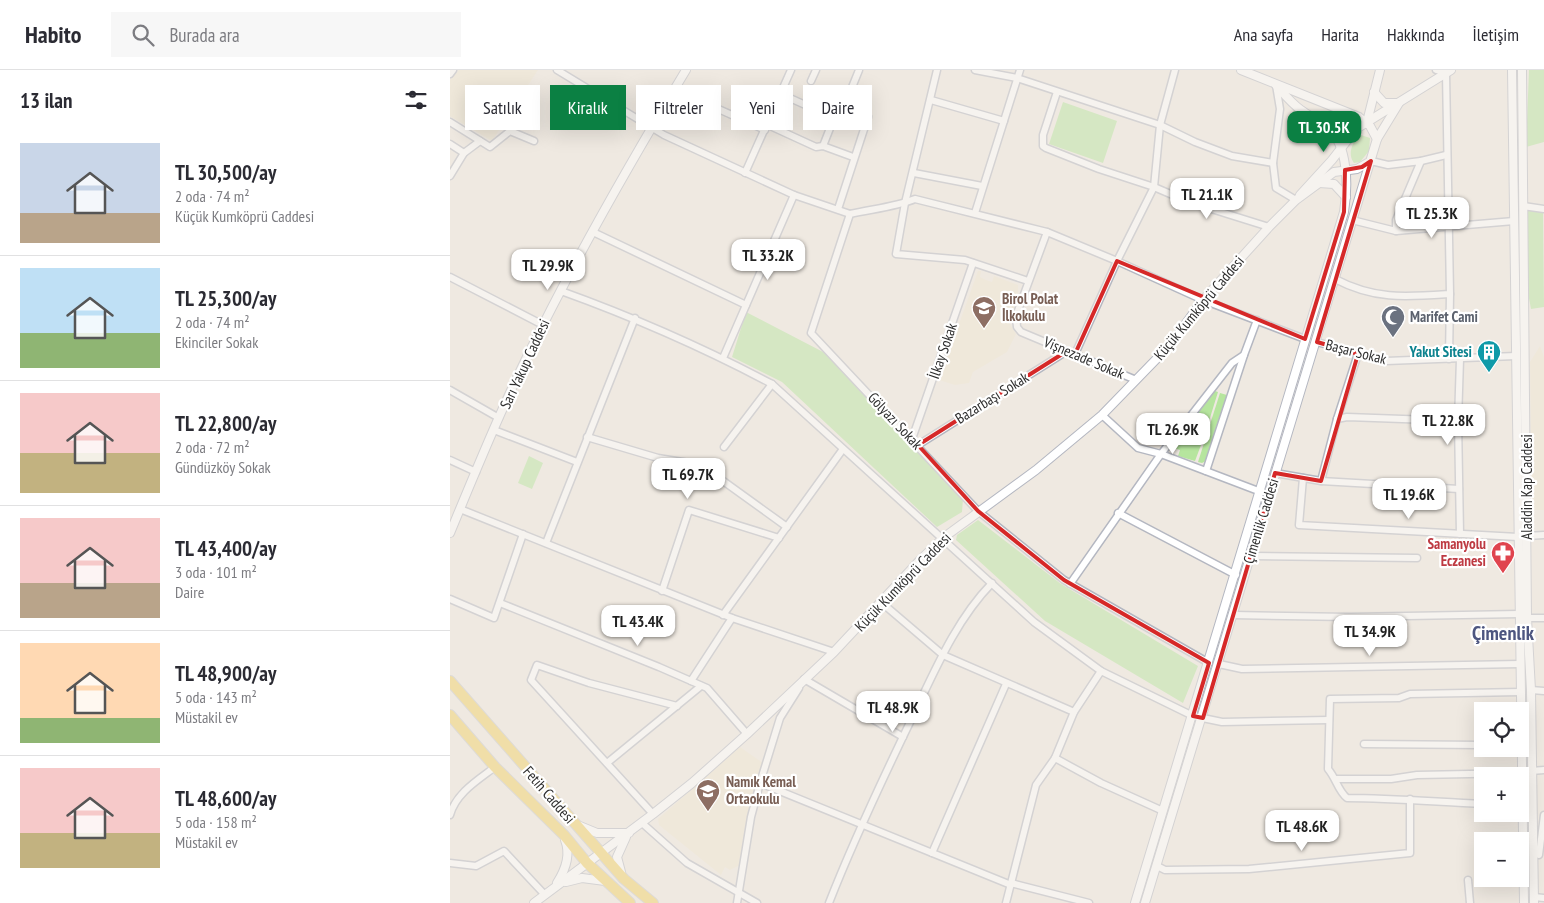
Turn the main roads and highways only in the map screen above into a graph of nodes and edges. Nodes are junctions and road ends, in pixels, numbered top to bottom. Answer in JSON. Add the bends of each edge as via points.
{"nodes":[{"id":1,"x":450,"y":681,"type":"edge"},
{"id":2,"x":450,"y":715,"type":"edge"},
{"id":3,"x":630,"y":903,"type":"edge"},
{"id":4,"x":653,"y":903,"type":"edge"}],
"edges":[{"from":1,"to":4,"type":"main road","name":"Fetih Caddesi","via":[[624,879]]},
{"from":2,"to":3,"type":"main road","name":"Fetih Caddesi","via":[[495,767]]}]}
